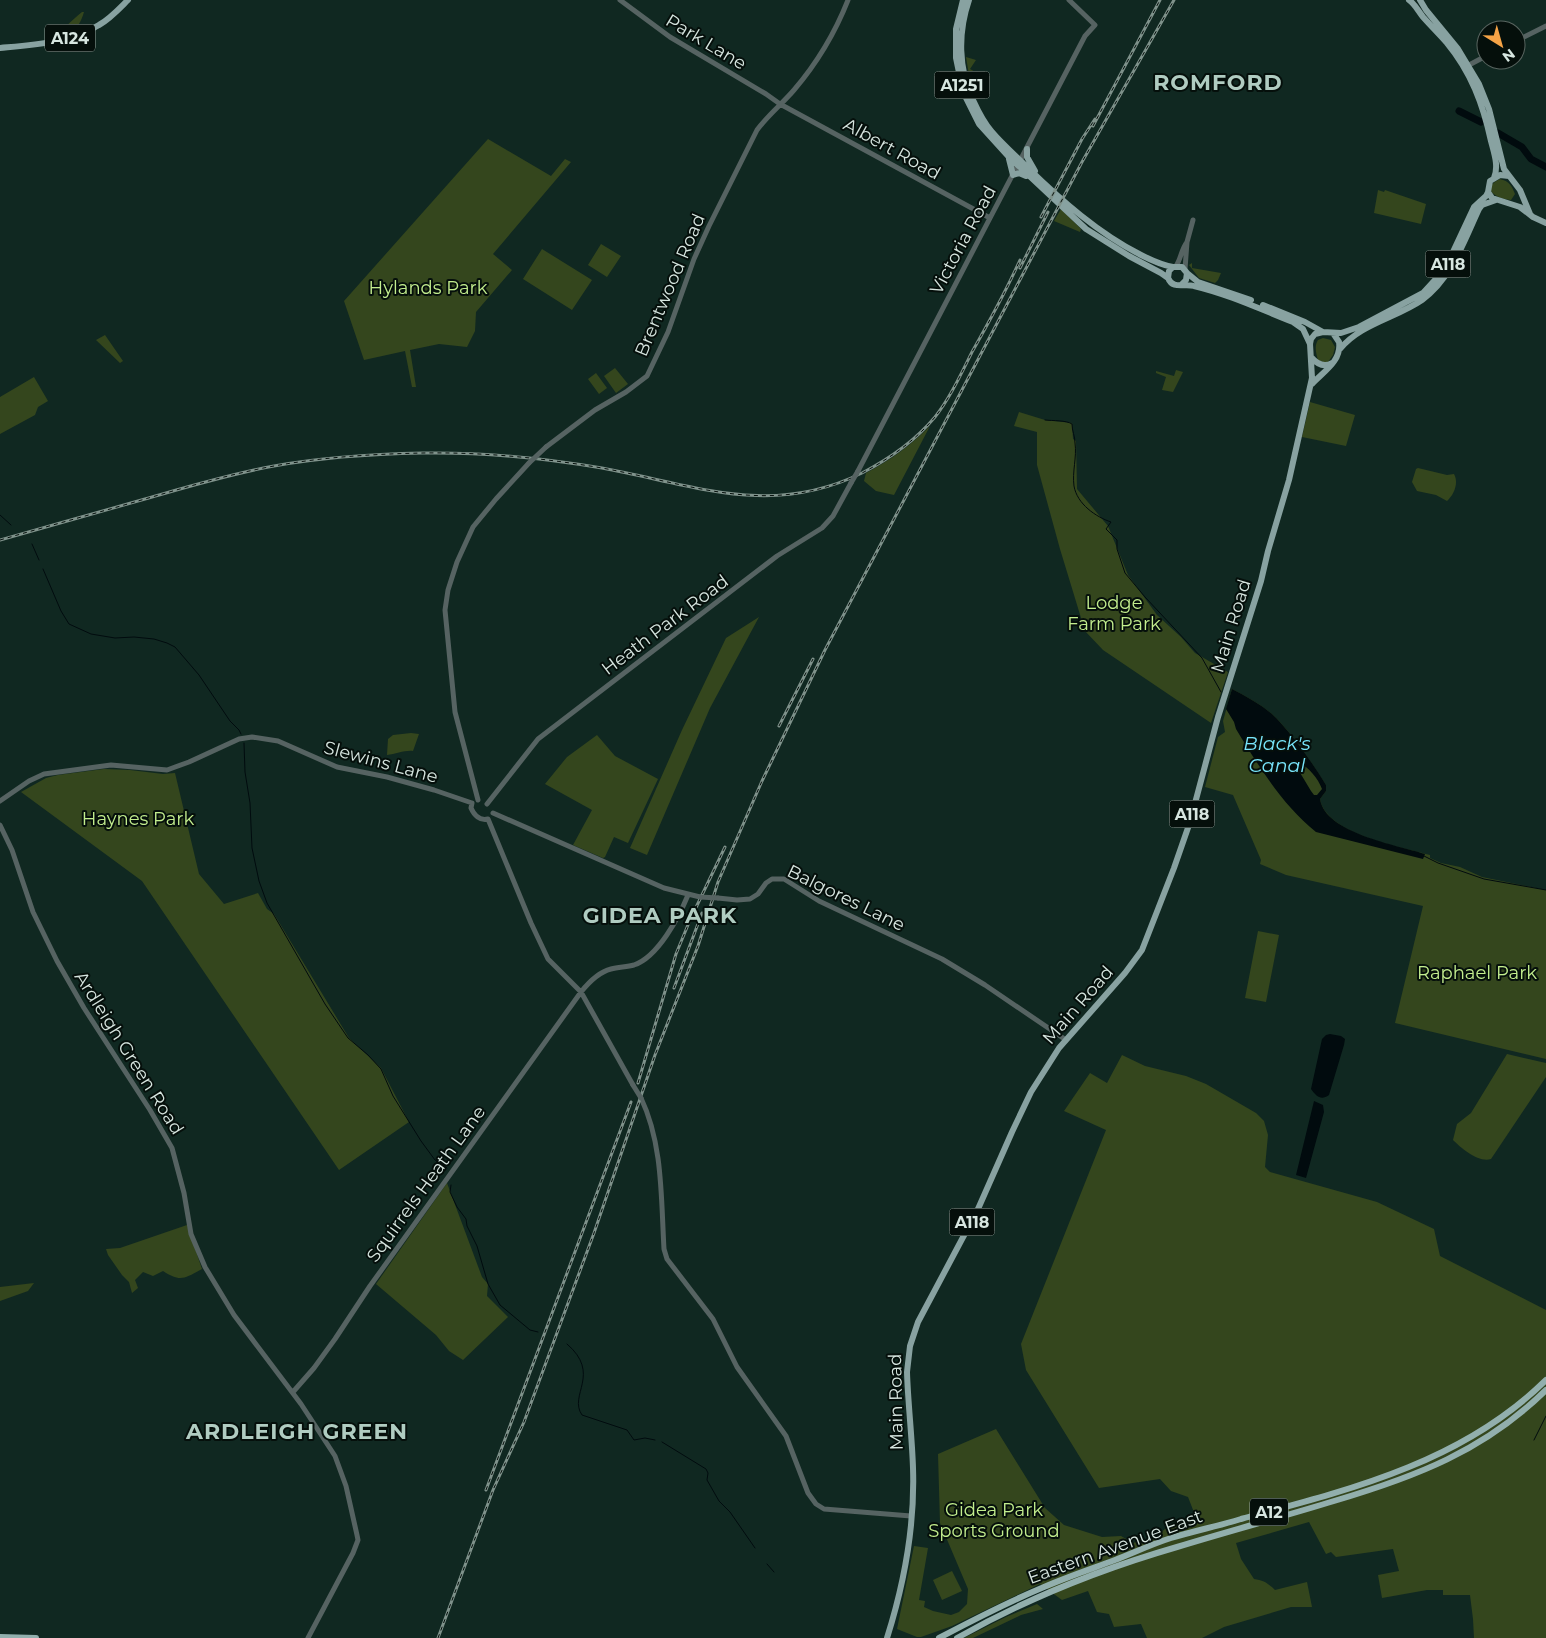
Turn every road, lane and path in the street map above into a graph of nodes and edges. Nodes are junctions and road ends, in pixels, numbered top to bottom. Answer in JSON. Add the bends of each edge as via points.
{"nodes":[{"id":1,"x":128,"y":0,"type":"edge"},
{"id":2,"x":620,"y":0,"type":"edge"},
{"id":3,"x":848,"y":0,"type":"edge"},
{"id":4,"x":963,"y":0,"type":"edge"},
{"id":5,"x":968,"y":0,"type":"edge"},
{"id":6,"x":1069,"y":0,"type":"edge"},
{"id":7,"x":1408,"y":0,"type":"edge"},
{"id":8,"x":1420,"y":0,"type":"edge"},
{"id":9,"x":1546,"y":26,"type":"edge"},
{"id":10,"x":1526,"y":36,"type":"edge"},
{"id":11,"x":0,"y":48,"type":"edge"},
{"id":12,"x":1476,"y":61,"type":"edge"},
{"id":13,"x":1469,"y":65,"type":"junction"},
{"id":14,"x":780,"y":104,"type":"junction"},
{"id":15,"x":1004,"y":144,"type":"junction"},
{"id":16,"x":1027,"y":149,"type":"junction"},
{"id":17,"x":1008,"y":156,"type":"junction"},
{"id":18,"x":1019,"y":163,"type":"junction"},
{"id":19,"x":1013,"y":175,"type":"junction"},
{"id":20,"x":1510,"y":177,"type":"junction"},
{"id":21,"x":1494,"y":178,"type":"junction"},
{"id":22,"x":1041,"y":184,"type":"junction"},
{"id":23,"x":1488,"y":192,"type":"junction"},
{"id":24,"x":1521,"y":193,"type":"junction"},
{"id":25,"x":1496,"y":200,"type":"junction"},
{"id":26,"x":1512,"y":203,"type":"junction"},
{"id":27,"x":1530,"y":214,"type":"junction"},
{"id":28,"x":990,"y":218,"type":"junction"},
{"id":29,"x":1193,"y":220,"type":"dead end"},
{"id":30,"x":1088,"y":221,"type":"junction"},
{"id":31,"x":1546,"y":223,"type":"edge"},
{"id":32,"x":1096,"y":236,"type":"junction"},
{"id":33,"x":1187,"y":242,"type":"junction"},
{"id":34,"x":1174,"y":267,"type":"junction"},
{"id":35,"x":1186,"y":271,"type":"junction"},
{"id":36,"x":1168,"y":278,"type":"junction"},
{"id":37,"x":1181,"y":285,"type":"junction"},
{"id":38,"x":1323,"y":332,"type":"junction"},
{"id":39,"x":1333,"y":334,"type":"junction"},
{"id":40,"x":1310,"y":344,"type":"junction"},
{"id":41,"x":1340,"y":349,"type":"junction"},
{"id":42,"x":1311,"y":357,"type":"junction"},
{"id":43,"x":1332,"y":363,"type":"junction"},
{"id":44,"x":1311,"y":385,"type":"junction"},
{"id":45,"x":858,"y":471,"type":"joint"},
{"id":46,"x":478,"y":800,"type":"junction"},
{"id":47,"x":0,"y":801,"type":"edge"},
{"id":48,"x":472,"y":803,"type":"junction"},
{"id":49,"x":487,"y":804,"type":"junction"},
{"id":50,"x":493,"y":813,"type":"junction"},
{"id":51,"x":488,"y":819,"type":"junction"},
{"id":52,"x":0,"y":825,"type":"edge"},
{"id":53,"x":688,"y":895,"type":"junction"},
{"id":54,"x":581,"y":992,"type":"junction"},
{"id":55,"x":1066,"y":1040,"type":"junction"},
{"id":56,"x":1546,"y":1380,"type":"edge"},
{"id":57,"x":1546,"y":1390,"type":"edge"},
{"id":58,"x":293,"y":1392,"type":"junction"},
{"id":59,"x":911,"y":1516,"type":"junction"},
{"id":60,"x":978,"y":1618,"type":"junction"},
{"id":61,"x":990,"y":1620,"type":"junction"},
{"id":62,"x":0,"y":1637,"type":"edge"},
{"id":63,"x":36,"y":1638,"type":"edge"},
{"id":64,"x":308,"y":1638,"type":"edge"},
{"id":65,"x":887,"y":1638,"type":"edge"},
{"id":66,"x":938,"y":1638,"type":"edge"},
{"id":67,"x":948,"y":1638,"type":"edge"},
{"id":68,"x":957,"y":1638,"type":"edge"}],
"edges":[{"from":1,"to":11,"type":"main road","number":"A124","via":[[99,25],[77,35]]},
{"from":2,"to":14,"type":"street","name":"Park Lane","via":[[670,37]]},
{"from":3,"to":14,"type":"street","name":"Brentwood Road","via":[[820,55]]},
{"from":4,"to":17,"type":"main road","number":"A1251","via":[[956,29],[956,58],[964,92],[979,124]]},
{"from":5,"to":15,"type":"main road","number":"A1251","via":[[961,44],[965,79],[982,119]]},
{"from":6,"to":16,"type":"street","name":"Victoria Road","via":[[1095,25],[1085,36]]},
{"from":7,"to":21,"type":"main road","number":"A118","via":[[1446,42],[1471,79],[1484,111],[1495,157],[1497,168]]},
{"from":8,"to":13,"type":"main road"},
{"from":9,"to":10,"type":"street"},
{"from":12,"to":13,"type":"street"},
{"from":13,"to":20,"type":"main road","via":[[1484,94],[1504,169]]},
{"from":14,"to":28,"type":"street","name":"Albert Road"},
{"from":14,"to":46,"type":"street","name":"Brentwood Road","bridge":true,"via":[[757,130],[728,186],[694,259],[668,332],[647,376],[546,447],[473,527],[457,562],[445,610],[455,712]]},
{"from":15,"to":16,"type":"main road","via":[[1016,153]]},
{"from":15,"to":18,"type":"main road","number":"A1251"},
{"from":16,"to":18,"type":"street","name":"Victoria Road"},
{"from":16,"to":22,"type":"main road","number":"A1251","via":[[1026,155]]},
{"from":17,"to":18,"type":"main road","number":"A1251"},
{"from":17,"to":19,"type":"main road","number":"A1251"},
{"from":18,"to":19,"type":"street","name":"Victoria Road"},
{"from":18,"to":22,"type":"main road","number":"A1251"},
{"from":19,"to":22,"type":"main road","number":"A1251","via":[[1022,174]]},
{"from":19,"to":28,"type":"street","name":"Victoria Road"},
{"from":20,"to":21,"type":"main road","via":[[1504,174]]},
{"from":20,"to":24,"type":"main road"},
{"from":21,"to":23,"type":"main road","number":"A118"},
{"from":22,"to":30,"type":"main road","number":"A1251"},
{"from":22,"to":32,"type":"main road","number":"A1251"},
{"from":23,"to":25,"type":"main road"},
{"from":23,"to":39,"type":"main road","number":"A118","via":[[1474,207],[1445,269],[1430,287],[1359,327]]},
{"from":24,"to":26,"type":"main road"},
{"from":24,"to":27,"type":"main road"},
{"from":25,"to":26,"type":"main road"},
{"from":25,"to":41,"type":"main road","number":"A118","via":[[1479,209],[1448,273],[1435,288],[1421,300],[1348,339]]},
{"from":26,"to":27,"type":"main road"},
{"from":27,"to":31,"type":"main road"},
{"from":28,"to":45,"type":"street","name":"Victoria Road"},
{"from":29,"to":33,"type":"street"},
{"from":30,"to":32,"type":"main road"},
{"from":30,"to":34,"type":"main road","number":"A1251","via":[[1117,242],[1162,265]]},
{"from":32,"to":36,"type":"main road","number":"A1251"},
{"from":33,"to":34,"type":"street"},
{"from":33,"to":35,"type":"street"},
{"from":34,"to":35,"type":"main road","number":"A1251"},
{"from":34,"to":36,"type":"main road"},
{"from":35,"to":37,"type":"main road","via":[[1186,280]]},
{"from":35,"to":38,"type":"main road","number":"A1251","via":[[1198,282],[1278,310]]},
{"from":36,"to":37,"type":"main road","number":"A1251","via":[[1171,284]]},
{"from":37,"to":40,"type":"main road","number":"A1251","via":[[1192,285],[1230,297],[1293,322],[1303,329]]},
{"from":38,"to":39,"type":"main road","number":"A118"},
{"from":38,"to":40,"type":"main road","via":[[1313,336]]},
{"from":39,"to":41,"type":"main road","via":[[1340,342]]},
{"from":40,"to":42,"type":"main road","number":"A118"},
{"from":41,"to":43,"type":"main road","number":"A118"},
{"from":42,"to":43,"type":"main road","via":[[1322,365]]},
{"from":42,"to":44,"type":"main road","number":"A118"},
{"from":43,"to":44,"type":"main road","number":"A118"},
{"from":44,"to":55,"type":"main road","name":"Main Road","number":"A118","via":[[1284,500],[1188,828],[1142,950]]},
{"from":45,"to":49,"type":"street","name":"Heath Park Road","bridge":true,"via":[[833,516],[822,528],[777,556],[538,739]]},
{"from":46,"to":48,"type":"street"},
{"from":46,"to":49,"type":"street"},
{"from":47,"to":48,"type":"street","name":"Slewins Lane","via":[[44,774],[111,765],[167,770],[252,736],[278,741],[337,767],[414,784]]},
{"from":48,"to":51,"type":"street","via":[[475,814]]},
{"from":49,"to":50,"type":"street"},
{"from":50,"to":51,"type":"street"},
{"from":50,"to":53,"type":"street","name":"Balgores Lane","via":[[663,888]]},
{"from":51,"to":54,"type":"street","via":[[548,959]]},
{"from":52,"to":58,"type":"street","name":"Ardleigh Green Road","via":[[33,912],[53,953],[172,1148],[191,1234],[205,1267],[234,1315]]},
{"from":53,"to":54,"type":"street","name":"Squirrels Heath Lane","via":[[675,922],[649,955],[636,964],[602,972]]},
{"from":53,"to":55,"type":"street","name":"Balgores Lane","bridge":true,"via":[[750,899],[772,879],[784,879],[819,901],[942,959]]},
{"from":54,"to":58,"type":"street","name":"Squirrels Heath Lane","via":[[330,1346]]},
{"from":54,"to":59,"type":"street","bridge":true,"via":[[641,1098],[654,1132],[667,1259],[713,1320],[737,1366],[786,1436],[808,1493],[824,1509]]},
{"from":55,"to":59,"type":"main road","name":"Main Road","number":"A118","via":[[1026,1101],[978,1209],[914,1333],[907,1372],[913,1469]]},
{"from":56,"to":60,"type":"highway","name":"Eastern Avenue East","number":"A12","via":[[1493,1424],[1428,1460],[1319,1498],[1171,1538],[1044,1587]]},
{"from":57,"to":61,"type":"highway","name":"Eastern Avenue East","number":"A12","via":[[1504,1426],[1436,1466],[1392,1484],[1142,1558],[1045,1594]]},
{"from":58,"to":64,"type":"street","name":"Ardleigh Green Road","via":[[335,1456],[346,1486],[358,1540]]},
{"from":59,"to":65,"type":"main road","name":"Main Road","number":"A118","via":[[899,1597]]},
{"from":60,"to":66,"type":"highway","name":"Eastern Avenue East","number":"A12"},
{"from":60,"to":67,"type":"highway"},
{"from":61,"to":67,"type":"highway"},
{"from":61,"to":68,"type":"highway","name":"Eastern Avenue East","number":"A12"},
{"from":62,"to":63,"type":"highway"}]}
